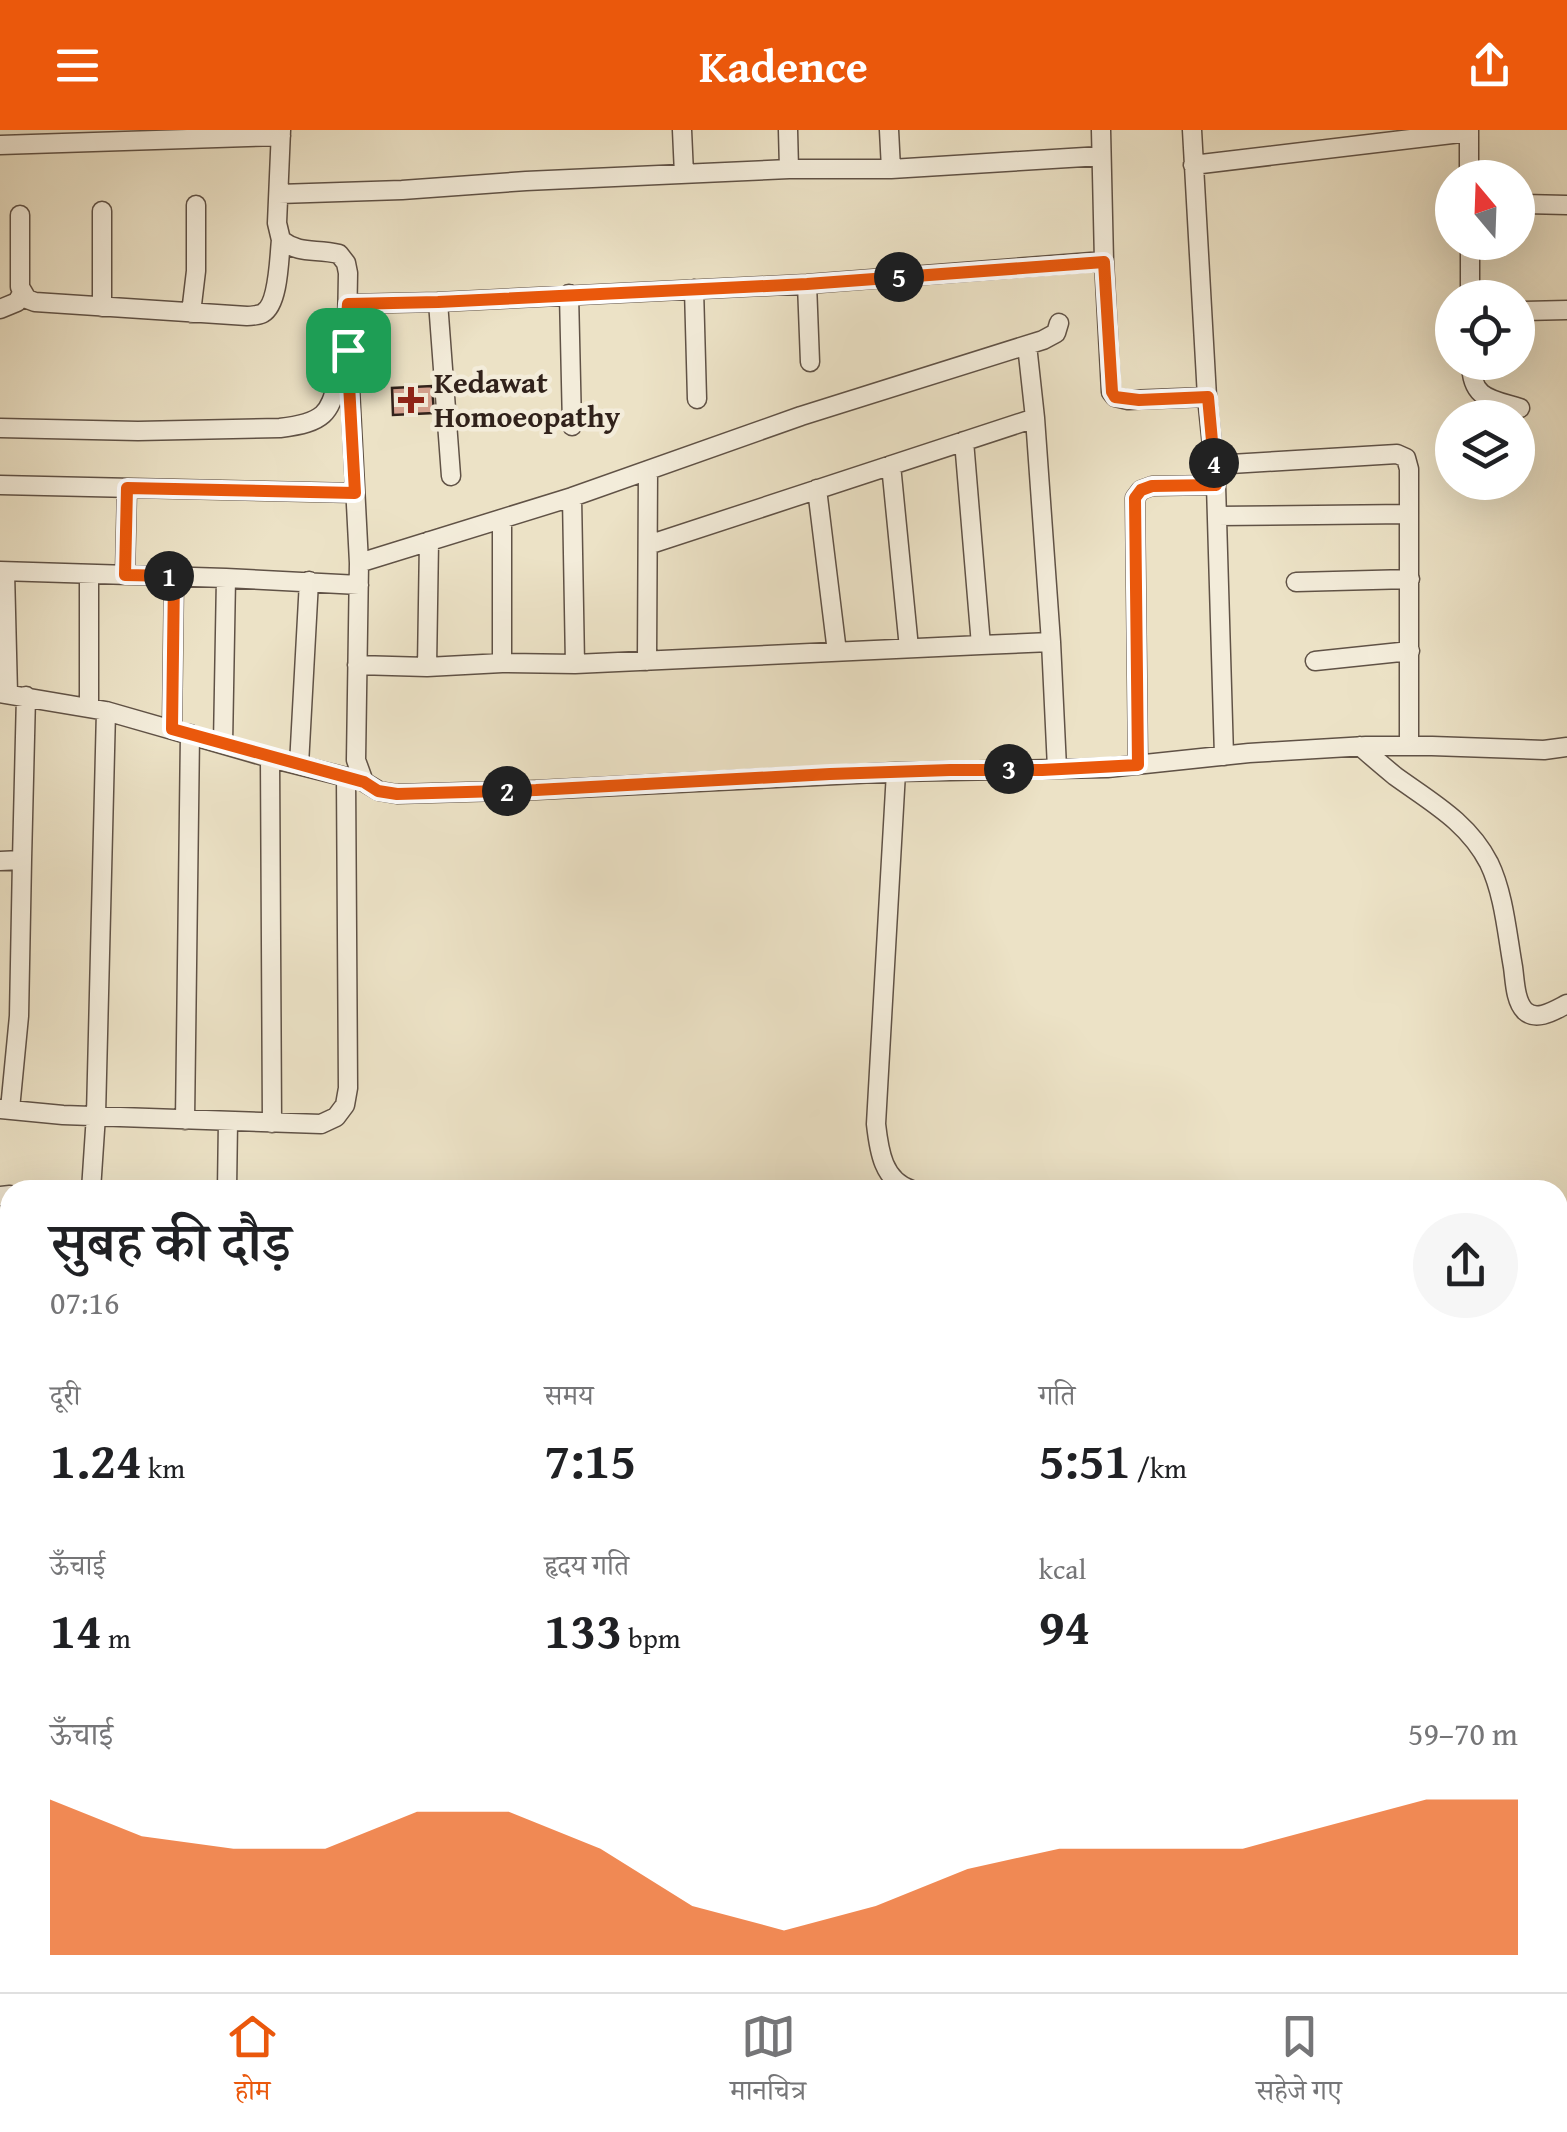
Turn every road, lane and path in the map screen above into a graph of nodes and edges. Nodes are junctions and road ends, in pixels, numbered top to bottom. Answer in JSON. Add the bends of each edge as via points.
{"nodes":[{"id":1,"x":682,"y":130,"type":"edge"},
{"id":2,"x":788,"y":130,"type":"edge"},
{"id":3,"x":888,"y":130,"type":"edge"},
{"id":4,"x":1101,"y":130,"type":"edge"},
{"id":5,"x":1192,"y":130,"type":"edge"},
{"id":6,"x":1469,"y":131,"type":"edge"},
{"id":7,"x":281,"y":133,"type":"edge"},
{"id":8,"x":42,"y":137,"type":"edge"},
{"id":9,"x":0,"y":145,"type":"edge"},
{"id":10,"x":1100,"y":156,"type":"junction"},
{"id":11,"x":1469,"y":160,"type":"edge"},
{"id":12,"x":1194,"y":165,"type":"junction"},
{"id":13,"x":789,"y":169,"type":"junction"},
{"id":14,"x":892,"y":170,"type":"junction"},
{"id":15,"x":684,"y":174,"type":"junction"},
{"id":16,"x":278,"y":194,"type":"junction"},
{"id":17,"x":1535,"y":204,"type":"edge"},
{"id":18,"x":196,"y":205,"type":"dead end"},
{"id":19,"x":1567,"y":205,"type":"edge"},
{"id":20,"x":102,"y":211,"type":"dead end"},
{"id":21,"x":20,"y":215,"type":"dead end"},
{"id":22,"x":281,"y":240,"type":"junction"},
{"id":23,"x":1104,"y":262,"type":"junction"},
{"id":24,"x":807,"y":284,"type":"junction"},
{"id":25,"x":694,"y":290,"type":"junction"},
{"id":26,"x":22,"y":293,"type":"junction"},
{"id":27,"x":569,"y":294,"type":"junction"},
{"id":28,"x":438,"y":302,"type":"junction"},
{"id":29,"x":348,"y":304,"type":"junction"},
{"id":30,"x":102,"y":307,"type":"junction"},
{"id":31,"x":0,"y":309,"type":"edge"},
{"id":32,"x":1567,"y":310,"type":"edge"},
{"id":33,"x":1535,"y":311,"type":"edge"},
{"id":34,"x":191,"y":313,"type":"junction"},
{"id":35,"x":1060,"y":323,"type":"dead end"},
{"id":36,"x":1027,"y":346,"type":"junction"},
{"id":37,"x":348,"y":350,"type":"junction"},
{"id":38,"x":810,"y":362,"type":"dead end"},
{"id":39,"x":1472,"y":380,"type":"edge"},
{"id":40,"x":1208,"y":397,"type":"junction"},
{"id":41,"x":697,"y":399,"type":"dead end"},
{"id":42,"x":1494,"y":400,"type":"edge"},
{"id":43,"x":1035,"y":418,"type":"junction"},
{"id":44,"x":572,"y":426,"type":"dead end"},
{"id":45,"x":0,"y":428,"type":"edge"},
{"id":46,"x":964,"y":442,"type":"junction"},
{"id":47,"x":890,"y":465,"type":"junction"},
{"id":48,"x":1214,"y":465,"type":"junction"},
{"id":49,"x":648,"y":470,"type":"junction"},
{"id":50,"x":450,"y":476,"type":"dead end"},
{"id":51,"x":0,"y":484,"type":"edge"},
{"id":52,"x":1216,"y":485,"type":"junction"},
{"id":53,"x":127,"y":488,"type":"junction"},
{"id":54,"x":817,"y":489,"type":"junction"},
{"id":55,"x":355,"y":493,"type":"junction"},
{"id":56,"x":572,"y":496,"type":"junction"},
{"id":57,"x":1410,"y":514,"type":"junction"},
{"id":58,"x":1217,"y":516,"type":"junction"},
{"id":59,"x":502,"y":519,"type":"junction"},
{"id":60,"x":429,"y":541,"type":"junction"},
{"id":61,"x":648,"y":545,"type":"junction"},
{"id":62,"x":360,"y":562,"type":"junction"},
{"id":63,"x":2,"y":572,"type":"edge"},
{"id":64,"x":89,"y":574,"type":"junction"},
{"id":65,"x":125,"y":575,"type":"junction"},
{"id":66,"x":174,"y":576,"type":"junction"},
{"id":67,"x":226,"y":578,"type":"junction"},
{"id":68,"x":1410,"y":579,"type":"junction"},
{"id":69,"x":309,"y":581,"type":"junction"},
{"id":70,"x":1296,"y":582,"type":"dead end"},
{"id":71,"x":359,"y":585,"type":"junction"},
{"id":72,"x":1051,"y":642,"type":"junction"},
{"id":73,"x":981,"y":645,"type":"junction"},
{"id":74,"x":909,"y":648,"type":"junction"},
{"id":75,"x":1410,"y":651,"type":"junction"},
{"id":76,"x":837,"y":652,"type":"junction"},
{"id":77,"x":648,"y":660,"type":"junction"},
{"id":78,"x":1315,"y":661,"type":"dead end"},
{"id":79,"x":502,"y":662,"type":"junction"},
{"id":80,"x":575,"y":664,"type":"junction"},
{"id":81,"x":357,"y":665,"type":"junction"},
{"id":82,"x":426,"y":667,"type":"junction"},
{"id":83,"x":11,"y":694,"type":"edge"},
{"id":84,"x":98,"y":709,"type":"junction"},
{"id":85,"x":181,"y":732,"type":"junction"},
{"id":86,"x":223,"y":744,"type":"junction"},
{"id":87,"x":1360,"y":746,"type":"junction"},
{"id":88,"x":1409,"y":746,"type":"junction"},
{"id":89,"x":1567,"y":748,"type":"edge"},
{"id":90,"x":1224,"y":756,"type":"junction"},
{"id":91,"x":270,"y":758,"type":"junction"},
{"id":92,"x":299,"y":765,"type":"junction"},
{"id":93,"x":1138,"y":765,"type":"junction"},
{"id":94,"x":1057,"y":768,"type":"junction"},
{"id":95,"x":896,"y":772,"type":"junction"},
{"id":96,"x":355,"y":779,"type":"junction"},
{"id":97,"x":22,"y":860,"type":"junction"},
{"id":98,"x":0,"y":861,"type":"edge"},
{"id":99,"x":1567,"y":1004,"type":"edge"},
{"id":100,"x":5,"y":1109,"type":"edge"},
{"id":101,"x":96,"y":1115,"type":"junction"},
{"id":102,"x":185,"y":1120,"type":"junction"},
{"id":103,"x":228,"y":1121,"type":"junction"},
{"id":104,"x":272,"y":1123,"type":"junction"},
{"id":105,"x":92,"y":1180,"type":"edge"},
{"id":106,"x":227,"y":1180,"type":"edge"},
{"id":107,"x":894,"y":1180,"type":"edge"}],
"edges":[{"from":1,"to":15,"type":"street"},
{"from":2,"to":13,"type":"street"},
{"from":3,"to":14,"type":"street"},
{"from":4,"to":10,"type":"street"},
{"from":5,"to":12,"type":"street"},
{"from":6,"to":11,"type":"street"},
{"from":6,"to":12,"type":"street"},
{"from":7,"to":8,"type":"street"},
{"from":7,"to":16,"type":"street"},
{"from":8,"to":9,"type":"street"},
{"from":10,"to":14,"type":"street"},
{"from":10,"to":23,"type":"street"},
{"from":12,"to":40,"type":"street"},
{"from":13,"to":14,"type":"street"},
{"from":13,"to":15,"type":"street"},
{"from":15,"to":16,"type":"street"},
{"from":16,"to":22,"type":"street"},
{"from":17,"to":19,"type":"street"},
{"from":18,"to":34,"type":"street"},
{"from":20,"to":30,"type":"street"},
{"from":21,"to":26,"type":"street"},
{"from":22,"to":29,"type":"street","via":[[294,250],[339,254],[348,273]]},
{"from":22,"to":34,"type":"street","via":[[268,310],[247,316]]},
{"from":23,"to":24,"type":"street"},
{"from":23,"to":40,"type":"street","via":[[1115,397]]},
{"from":24,"to":25,"type":"street"},
{"from":24,"to":38,"type":"street"},
{"from":25,"to":27,"type":"street"},
{"from":25,"to":41,"type":"street"},
{"from":26,"to":30,"type":"street","via":[[35,302]]},
{"from":26,"to":31,"type":"street"},
{"from":27,"to":28,"type":"street"},
{"from":27,"to":44,"type":"street"},
{"from":28,"to":29,"type":"street"},
{"from":28,"to":50,"type":"street"},
{"from":29,"to":37,"type":"street"},
{"from":30,"to":34,"type":"street"},
{"from":32,"to":33,"type":"street"},
{"from":35,"to":36,"type":"street","via":[[1056,334]]},
{"from":36,"to":43,"type":"street"},
{"from":36,"to":49,"type":"street"},
{"from":37,"to":45,"type":"street","via":[[334,401],[322,418],[302,425]]},
{"from":37,"to":55,"type":"street"},
{"from":39,"to":42,"type":"street"},
{"from":40,"to":48,"type":"street"},
{"from":43,"to":46,"type":"street"},
{"from":43,"to":72,"type":"street"},
{"from":46,"to":47,"type":"street"},
{"from":46,"to":73,"type":"street"},
{"from":47,"to":54,"type":"street"},
{"from":47,"to":74,"type":"street"},
{"from":48,"to":52,"type":"street"},
{"from":48,"to":57,"type":"street","via":[[1402,455],[1409,469]]},
{"from":49,"to":56,"type":"street"},
{"from":49,"to":61,"type":"street"},
{"from":51,"to":53,"type":"street"},
{"from":52,"to":58,"type":"street"},
{"from":52,"to":93,"type":"street","via":[[1152,486],[1135,498]]},
{"from":53,"to":55,"type":"street"},
{"from":53,"to":65,"type":"street"},
{"from":54,"to":61,"type":"street"},
{"from":54,"to":76,"type":"street"},
{"from":55,"to":62,"type":"street"},
{"from":56,"to":59,"type":"street"},
{"from":56,"to":80,"type":"street"},
{"from":57,"to":58,"type":"street"},
{"from":57,"to":68,"type":"street"},
{"from":58,"to":90,"type":"street"},
{"from":59,"to":60,"type":"street"},
{"from":59,"to":79,"type":"street"},
{"from":60,"to":62,"type":"street"},
{"from":60,"to":82,"type":"street"},
{"from":61,"to":77,"type":"street"},
{"from":62,"to":71,"type":"street"},
{"from":63,"to":64,"type":"street"},
{"from":63,"to":83,"type":"street"},
{"from":64,"to":65,"type":"street"},
{"from":64,"to":84,"type":"street"},
{"from":65,"to":66,"type":"street"},
{"from":66,"to":67,"type":"street"},
{"from":66,"to":85,"type":"street"},
{"from":67,"to":69,"type":"street"},
{"from":67,"to":86,"type":"street"},
{"from":68,"to":70,"type":"street"},
{"from":68,"to":75,"type":"street"},
{"from":69,"to":71,"type":"street"},
{"from":69,"to":92,"type":"street"},
{"from":71,"to":81,"type":"street"},
{"from":72,"to":73,"type":"street"},
{"from":72,"to":94,"type":"street"},
{"from":73,"to":74,"type":"street"},
{"from":74,"to":76,"type":"street"},
{"from":75,"to":78,"type":"street"},
{"from":75,"to":88,"type":"street"},
{"from":76,"to":77,"type":"street"},
{"from":77,"to":80,"type":"street"},
{"from":79,"to":80,"type":"street"},
{"from":79,"to":82,"type":"street"},
{"from":81,"to":82,"type":"street"},
{"from":81,"to":96,"type":"street"},
{"from":83,"to":84,"type":"street"},
{"from":83,"to":97,"type":"street"},
{"from":84,"to":85,"type":"street"},
{"from":84,"to":101,"type":"street"},
{"from":85,"to":86,"type":"street"},
{"from":85,"to":102,"type":"street"},
{"from":86,"to":91,"type":"street"},
{"from":87,"to":88,"type":"street"},
{"from":87,"to":90,"type":"street"},
{"from":87,"to":99,"type":"street","via":[[1466,828],[1479,846],[1491,867],[1526,1012],[1542,1016]]},
{"from":88,"to":89,"type":"street"},
{"from":90,"to":93,"type":"street"},
{"from":91,"to":92,"type":"street"},
{"from":91,"to":104,"type":"street"},
{"from":92,"to":96,"type":"street"},
{"from":93,"to":94,"type":"street"},
{"from":94,"to":95,"type":"street"},
{"from":95,"to":96,"type":"street","via":[[415,794],[378,791]]},
{"from":95,"to":107,"type":"street","via":[[876,1124],[880,1155]]},
{"from":96,"to":104,"type":"street","via":[[345,1105],[321,1124]]},
{"from":97,"to":98,"type":"street"},
{"from":97,"to":100,"type":"street","via":[[19,1016]]},
{"from":100,"to":101,"type":"street"},
{"from":101,"to":102,"type":"street"},
{"from":101,"to":105,"type":"street"},
{"from":102,"to":103,"type":"street"},
{"from":103,"to":104,"type":"street"},
{"from":103,"to":106,"type":"street"}]}
